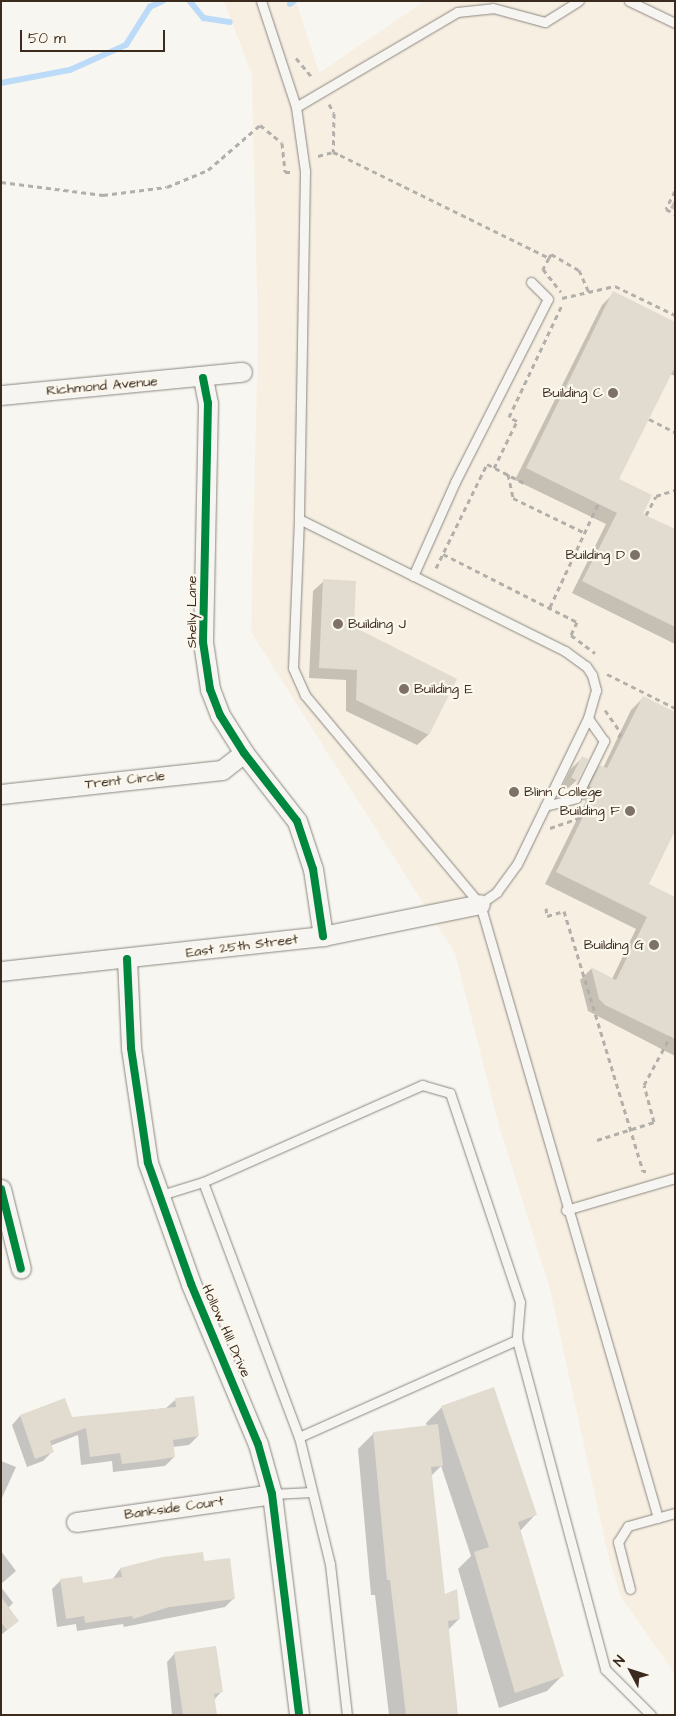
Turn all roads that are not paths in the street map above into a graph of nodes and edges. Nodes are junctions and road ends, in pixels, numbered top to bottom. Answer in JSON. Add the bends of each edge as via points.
{"nodes":[{"id":1,"x":261,"y":1,"type":"edge"},
{"id":2,"x":579,"y":1,"type":"edge"},
{"id":3,"x":629,"y":1,"type":"edge"},
{"id":4,"x":675,"y":23,"type":"edge"},
{"id":5,"x":296,"y":107,"type":"junction"},
{"id":6,"x":531,"y":282,"type":"dead end"},
{"id":7,"x":242,"y":372,"type":"dead end"},
{"id":8,"x":203,"y":378,"type":"junction"},
{"id":9,"x":1,"y":395,"type":"edge"},
{"id":10,"x":299,"y":519,"type":"junction"},
{"id":11,"x":413,"y":576,"type":"junction"},
{"id":12,"x":588,"y":718,"type":"junction"},
{"id":13,"x":244,"y":753,"type":"junction"},
{"id":14,"x":1,"y":794,"type":"edge"},
{"id":15,"x":545,"y":806,"type":"junction"},
{"id":16,"x":480,"y":904,"type":"junction"},
{"id":17,"x":323,"y":936,"type":"junction"},
{"id":18,"x":127,"y":960,"type":"junction"},
{"id":19,"x":1,"y":971,"type":"edge"},
{"id":20,"x":675,"y":1178,"type":"edge"},
{"id":21,"x":203,"y":1182,"type":"junction"},
{"id":22,"x":1,"y":1188,"type":"edge"},
{"id":23,"x":161,"y":1195,"type":"junction"},
{"id":24,"x":566,"y":1210,"type":"junction"},
{"id":25,"x":21,"y":1269,"type":"dead end"},
{"id":26,"x":517,"y":1340,"type":"junction"},
{"id":27,"x":299,"y":1436,"type":"junction"},
{"id":28,"x":312,"y":1492,"type":"junction"},
{"id":29,"x":272,"y":1494,"type":"junction"},
{"id":30,"x":675,"y":1513,"type":"edge"},
{"id":31,"x":658,"y":1518,"type":"junction"},
{"id":32,"x":76,"y":1522,"type":"dead end"},
{"id":33,"x":630,"y":1589,"type":"dead end"},
{"id":34,"x":299,"y":1715,"type":"edge"},
{"id":35,"x":347,"y":1715,"type":"edge"},
{"id":36,"x":651,"y":1715,"type":"edge"}],
"edges":[{"from":1,"to":5,"type":"lane"},
{"from":2,"to":5,"type":"lane","via":[[545,22],[493,8],[457,12]]},
{"from":3,"to":4,"type":"lane"},
{"from":5,"to":10,"type":"lane","via":[[306,171]]},
{"from":6,"to":11,"type":"lane","via":[[548,299],[455,482]]},
{"from":7,"to":8,"type":"street","name":"Richmond Avenue"},
{"from":8,"to":9,"type":"street","name":"Richmond Avenue"},
{"from":8,"to":13,"type":"street","name":"Shelly Lane","via":[[208,402],[203,642],[210,689],[220,715]]},
{"from":10,"to":11,"type":"lane"},
{"from":10,"to":16,"type":"lane","via":[[293,668],[305,695]]},
{"from":11,"to":12,"type":"lane","via":[[565,651],[586,666],[596,690]]},
{"from":12,"to":15,"type":"lane"},
{"from":12,"to":15,"type":"lane","via":[[604,741],[576,798]]},
{"from":13,"to":14,"type":"street","name":"Trent Circle","via":[[222,770]]},
{"from":13,"to":17,"type":"street","name":"Shelly Lane","via":[[298,821],[313,869]]},
{"from":15,"to":16,"type":"lane","via":[[517,864],[497,892]]},
{"from":16,"to":17,"type":"street","name":"East 25th Street"},
{"from":16,"to":24,"type":"lane"},
{"from":17,"to":18,"type":"street","name":"East 25th Street"},
{"from":18,"to":19,"type":"street","name":"East 25th Street"},
{"from":18,"to":23,"type":"street","name":"Hollow Hill Drive","via":[[131,1048],[138,1097],[148,1163]]},
{"from":20,"to":24,"type":"lane"},
{"from":21,"to":23,"type":"lane"},
{"from":21,"to":26,"type":"lane","via":[[422,1084],[450,1093],[520,1302]]},
{"from":21,"to":27,"type":"lane"},
{"from":22,"to":25,"type":"street"},
{"from":23,"to":29,"type":"street","name":"Hollow Hill Drive","via":[[191,1284],[258,1444]]},
{"from":24,"to":31,"type":"lane"},
{"from":26,"to":27,"type":"lane"},
{"from":26,"to":36,"type":"lane","via":[[605,1669]]},
{"from":27,"to":28,"type":"lane"},
{"from":28,"to":29,"type":"lane"},
{"from":28,"to":35,"type":"lane","via":[[330,1564]]},
{"from":29,"to":32,"type":"street","name":"Bankside Court"},
{"from":29,"to":34,"type":"street","name":"Hollow Hill Drive"},
{"from":30,"to":31,"type":"lane"},
{"from":31,"to":33,"type":"lane","via":[[628,1526],[618,1542]]}]}
